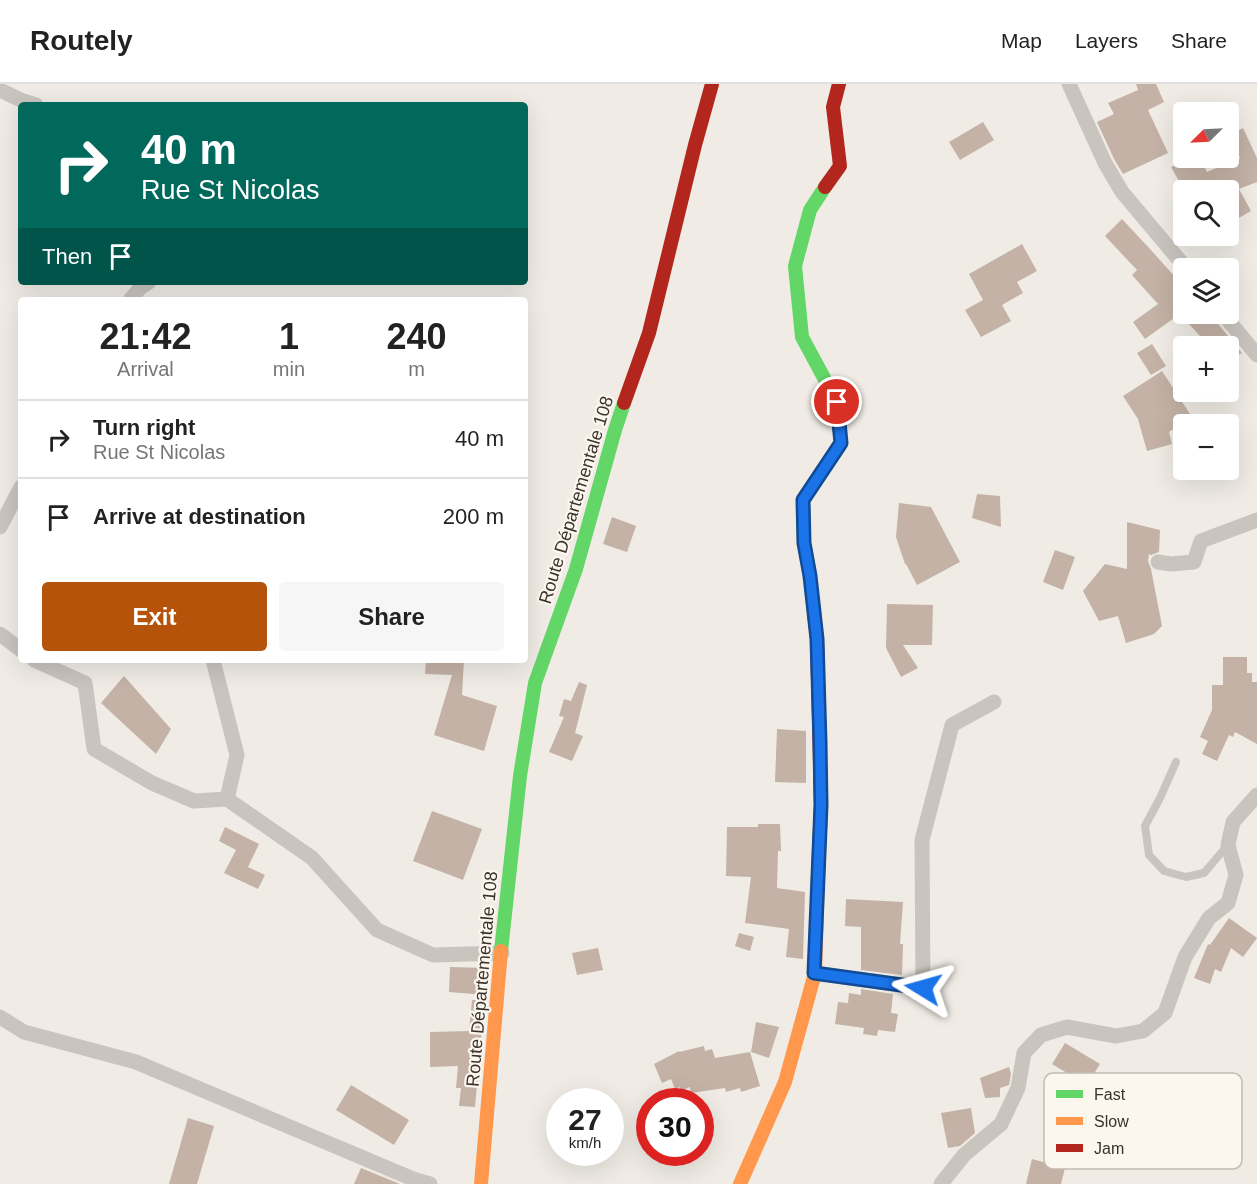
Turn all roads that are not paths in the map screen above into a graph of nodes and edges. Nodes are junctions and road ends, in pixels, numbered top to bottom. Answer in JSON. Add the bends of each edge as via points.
{"nodes":[{"id":1,"x":712,"y":84,"type":"edge"},
{"id":2,"x":839,"y":84,"type":"edge"},
{"id":3,"x":1069,"y":84,"type":"edge"},
{"id":4,"x":0,"y":90,"type":"edge"},
{"id":5,"x":26,"y":102,"type":"edge"},
{"id":6,"x":1178,"y":258,"type":"edge"},
{"id":7,"x":144,"y":285,"type":"edge"},
{"id":8,"x":132,"y":297,"type":"edge"},
{"id":9,"x":1231,"y":324,"type":"edge"},
{"id":10,"x":1257,"y":355,"type":"edge"},
{"id":11,"x":18,"y":493,"type":"edge"},
{"id":12,"x":1257,"y":520,"type":"edge"},
{"id":13,"x":0,"y":527,"type":"edge"},
{"id":14,"x":1158,"y":562,"type":"dead end"},
{"id":15,"x":0,"y":634,"type":"edge"},
{"id":16,"x":18,"y":648,"type":"edge"},
{"id":17,"x":41,"y":663,"type":"edge"},
{"id":18,"x":214,"y":663,"type":"edge"},
{"id":19,"x":994,"y":702,"type":"dead end"},
{"id":20,"x":1176,"y":762,"type":"dead end"},
{"id":21,"x":1257,"y":795,"type":"edge"},
{"id":22,"x":227,"y":799,"type":"junction"},
{"id":23,"x":1228,"y":845,"type":"junction"},
{"id":24,"x":502,"y":953,"type":"junction"},
{"id":25,"x":814,"y":973,"type":"junction"},
{"id":26,"x":0,"y":1017,"type":"edge"},
{"id":27,"x":430,"y":1184,"type":"edge"},
{"id":28,"x":481,"y":1184,"type":"edge"},
{"id":29,"x":740,"y":1184,"type":"edge"},
{"id":30,"x":941,"y":1184,"type":"edge"}],
"edges":[{"from":1,"to":24,"type":"street","name":"Route Départementale 108","via":[[649,333],[536,683],[520,776]]},
{"from":2,"to":25,"type":"street","via":[[833,107],[840,166],[810,210],[795,266],[802,337],[837,402],[841,443],[803,500],[804,543],[817,639],[820,743]]},
{"from":3,"to":6,"type":"street","via":[[1122,192]]},
{"from":4,"to":5,"type":"street"},
{"from":7,"to":8,"type":"street"},
{"from":9,"to":10,"type":"street"},
{"from":11,"to":13,"type":"street"},
{"from":12,"to":14,"type":"street","via":[[1201,540],[1194,562]]},
{"from":15,"to":16,"type":"street"},
{"from":17,"to":22,"type":"street","via":[[85,683],[94,749],[152,783],[194,801]]},
{"from":18,"to":22,"type":"street","via":[[237,755]]},
{"from":19,"to":25,"type":"street","via":[[952,724],[922,840],[923,988]]},
{"from":20,"to":23,"type":"lane","via":[[1145,826],[1149,855],[1164,871],[1186,877],[1204,873]]},
{"from":21,"to":23,"type":"street","via":[[1233,822]]},
{"from":22,"to":24,"type":"street","via":[[312,858],[377,930],[433,955]]},
{"from":23,"to":30,"type":"street","via":[[1236,874],[1228,903],[1209,918],[1185,957],[1165,1013],[1143,1031],[1116,1036],[1067,1027],[1041,1035],[1024,1053],[1018,1088],[1001,1124],[964,1155]]},
{"from":24,"to":28,"type":"street","name":"Route Départementale 108"},
{"from":25,"to":29,"type":"street","via":[[785,1082]]},
{"from":26,"to":27,"type":"street","via":[[24,1032],[136,1062]]}]}
